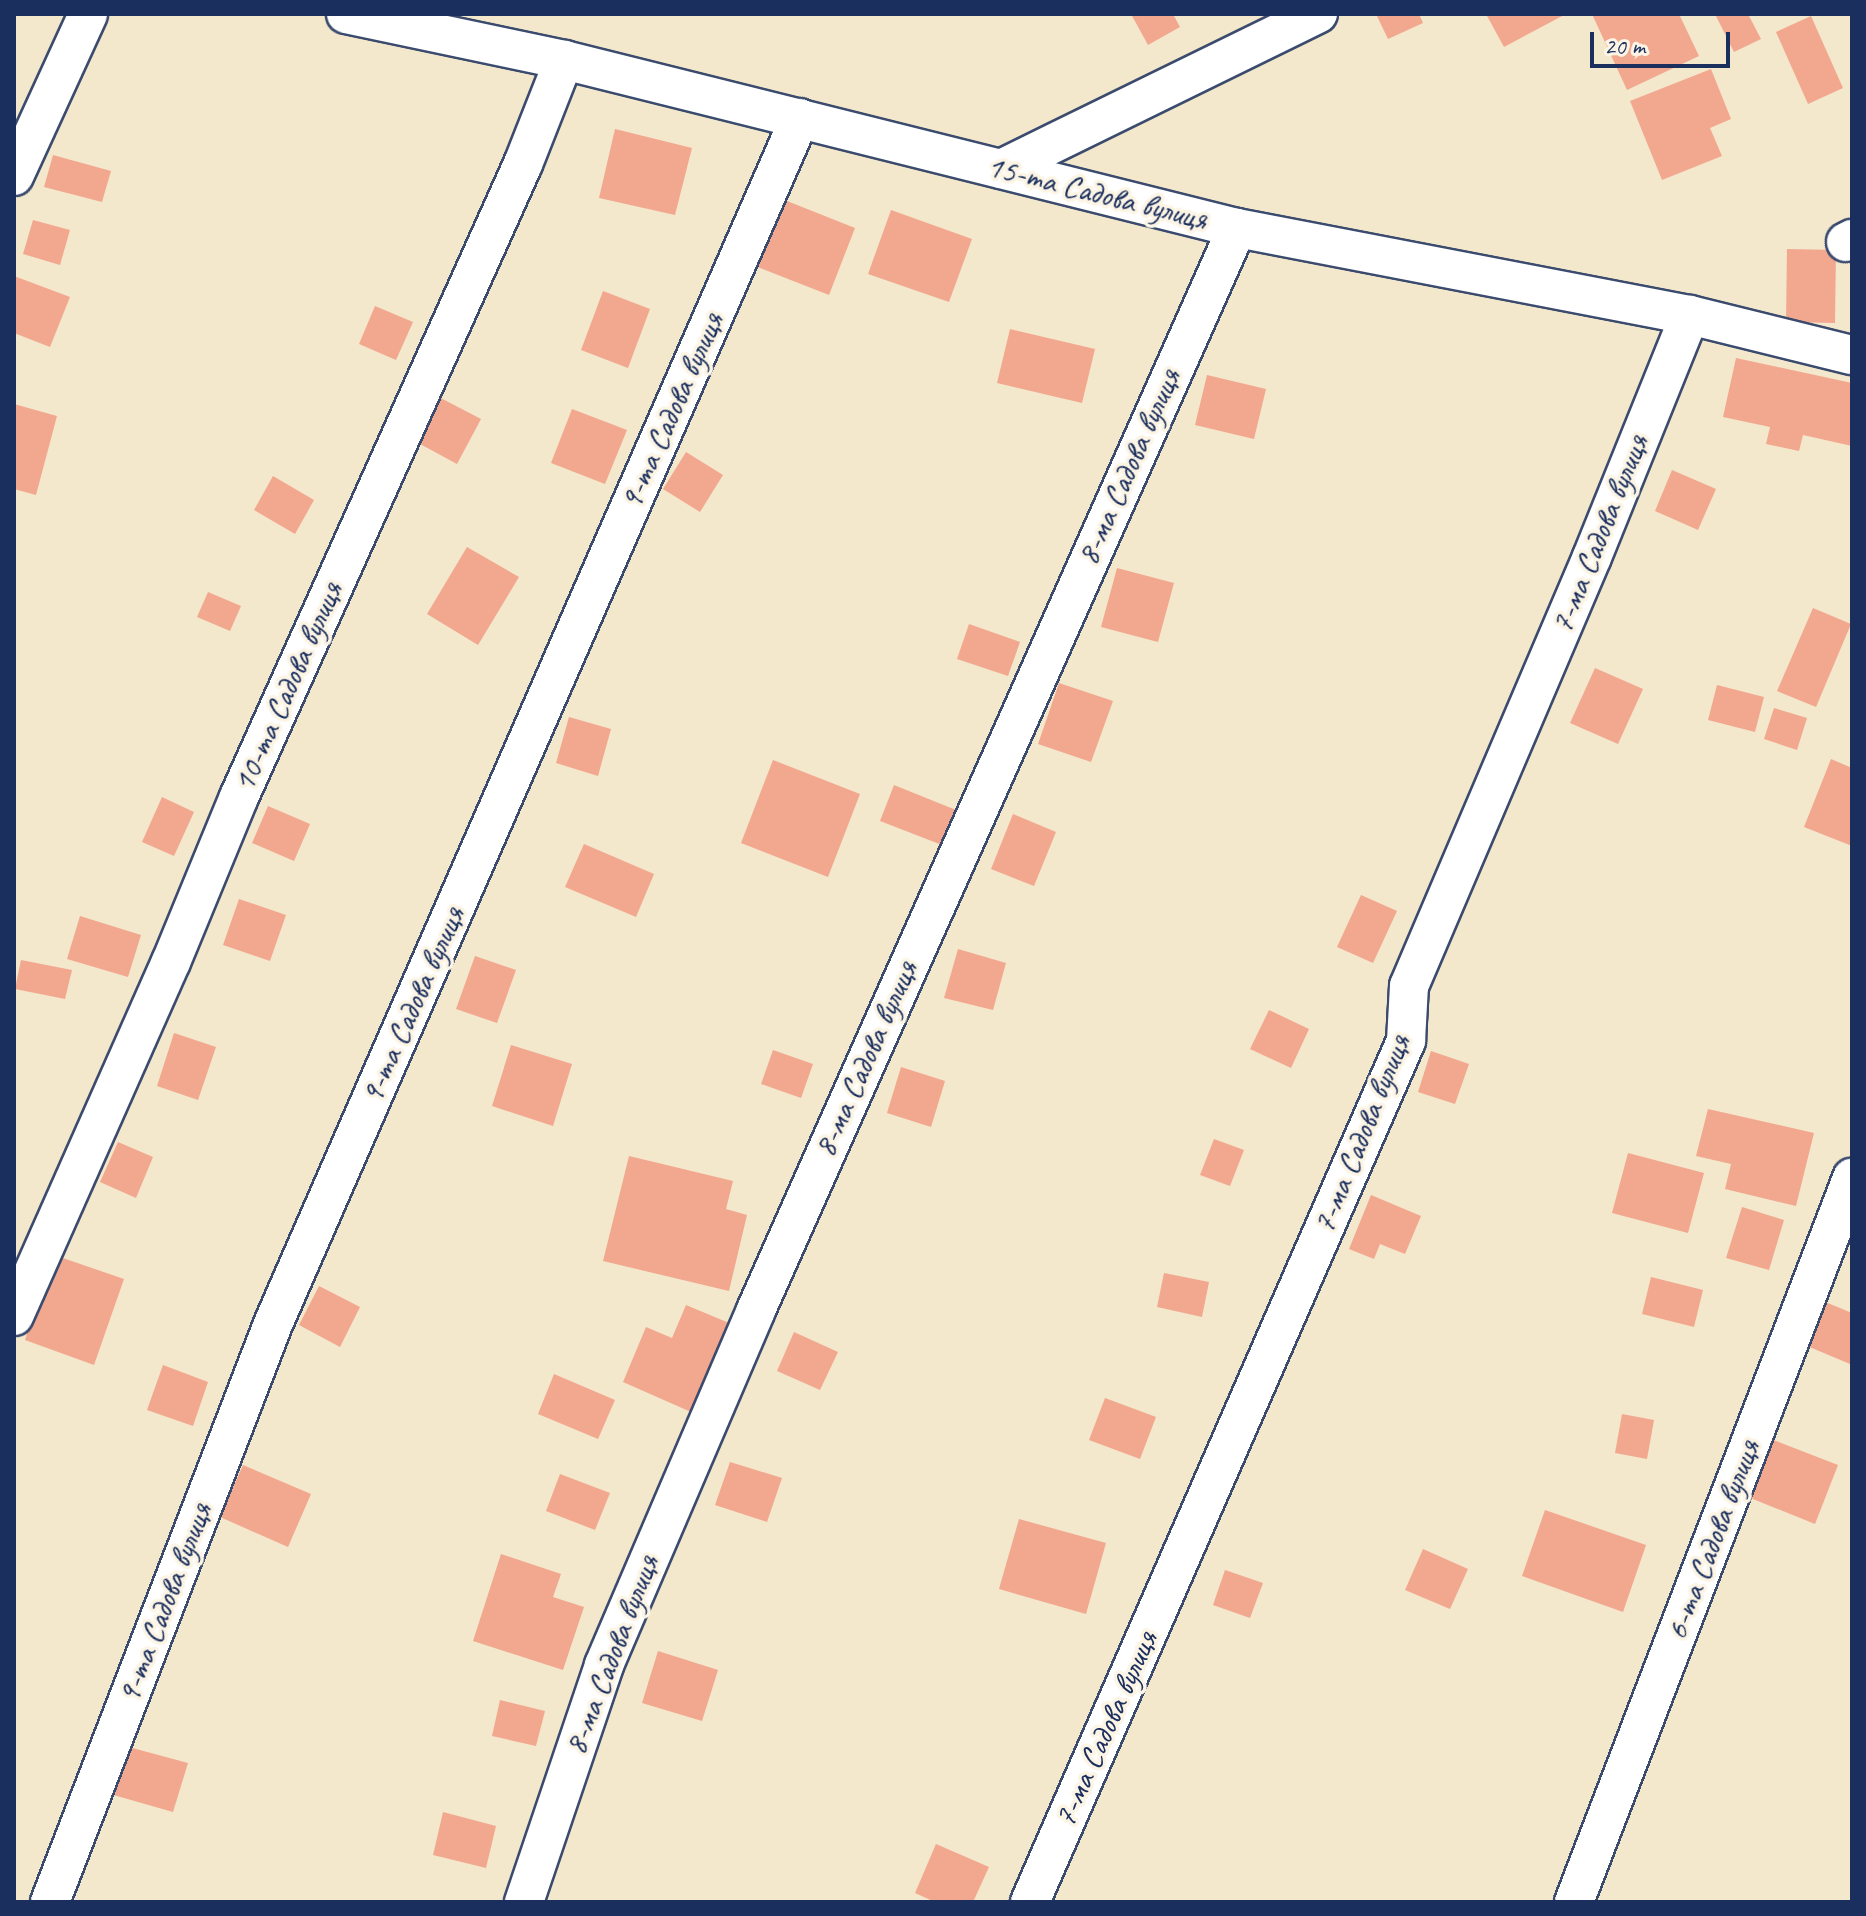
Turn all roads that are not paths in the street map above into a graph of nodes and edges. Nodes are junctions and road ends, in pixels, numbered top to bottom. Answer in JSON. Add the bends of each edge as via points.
{"nodes":[{"id":1,"x":88,"y":14,"type":"edge"},
{"id":2,"x":346,"y":14,"type":"edge"},
{"id":3,"x":1318,"y":14,"type":"edge"},
{"id":4,"x":564,"y":60,"type":"junction"},
{"id":5,"x":800,"y":118,"type":"junction"},
{"id":6,"x":1001,"y":169,"type":"junction"},
{"id":7,"x":14,"y":176,"type":"edge"},
{"id":8,"x":1237,"y":228,"type":"junction"},
{"id":9,"x":1690,"y":315,"type":"junction"},
{"id":10,"x":1852,"y":355,"type":"edge"},
{"id":11,"x":1852,"y":1178,"type":"edge"},
{"id":12,"x":14,"y":1316,"type":"edge"},
{"id":13,"x":50,"y":1902,"type":"edge"},
{"id":14,"x":524,"y":1902,"type":"edge"},
{"id":15,"x":1030,"y":1902,"type":"edge"},
{"id":16,"x":1574,"y":1902,"type":"edge"}],
"edges":[{"from":1,"to":7,"type":"street"},
{"from":2,"to":4,"type":"street","name":"15-та Садова вулиця"},
{"from":3,"to":6,"type":"street"},
{"from":4,"to":5,"type":"street","name":"15-та Садова вулиця"},
{"from":4,"to":12,"type":"street","name":"10-та Садова вулиця","via":[[523,164],[245,783]]},
{"from":5,"to":6,"type":"street","name":"15-та Садова вулиця"},
{"from":5,"to":13,"type":"street","name":"9-та Садова вулиця","via":[[273,1324]]},
{"from":6,"to":8,"type":"street","name":"15-та Садова вулиця"},
{"from":8,"to":9,"type":"street","name":"15-та Садова вулиця"},
{"from":8,"to":14,"type":"street","name":"8-ма Садова вулиця","via":[[762,1295],[604,1665]]},
{"from":9,"to":10,"type":"street","name":"15-та Садова вулиця"},
{"from":9,"to":15,"type":"street","name":"7-ма Садова вулиця","via":[[1409,986],[1406,1041]]},
{"from":11,"to":16,"type":"street","name":"6-та Садова вулиця"}]}
